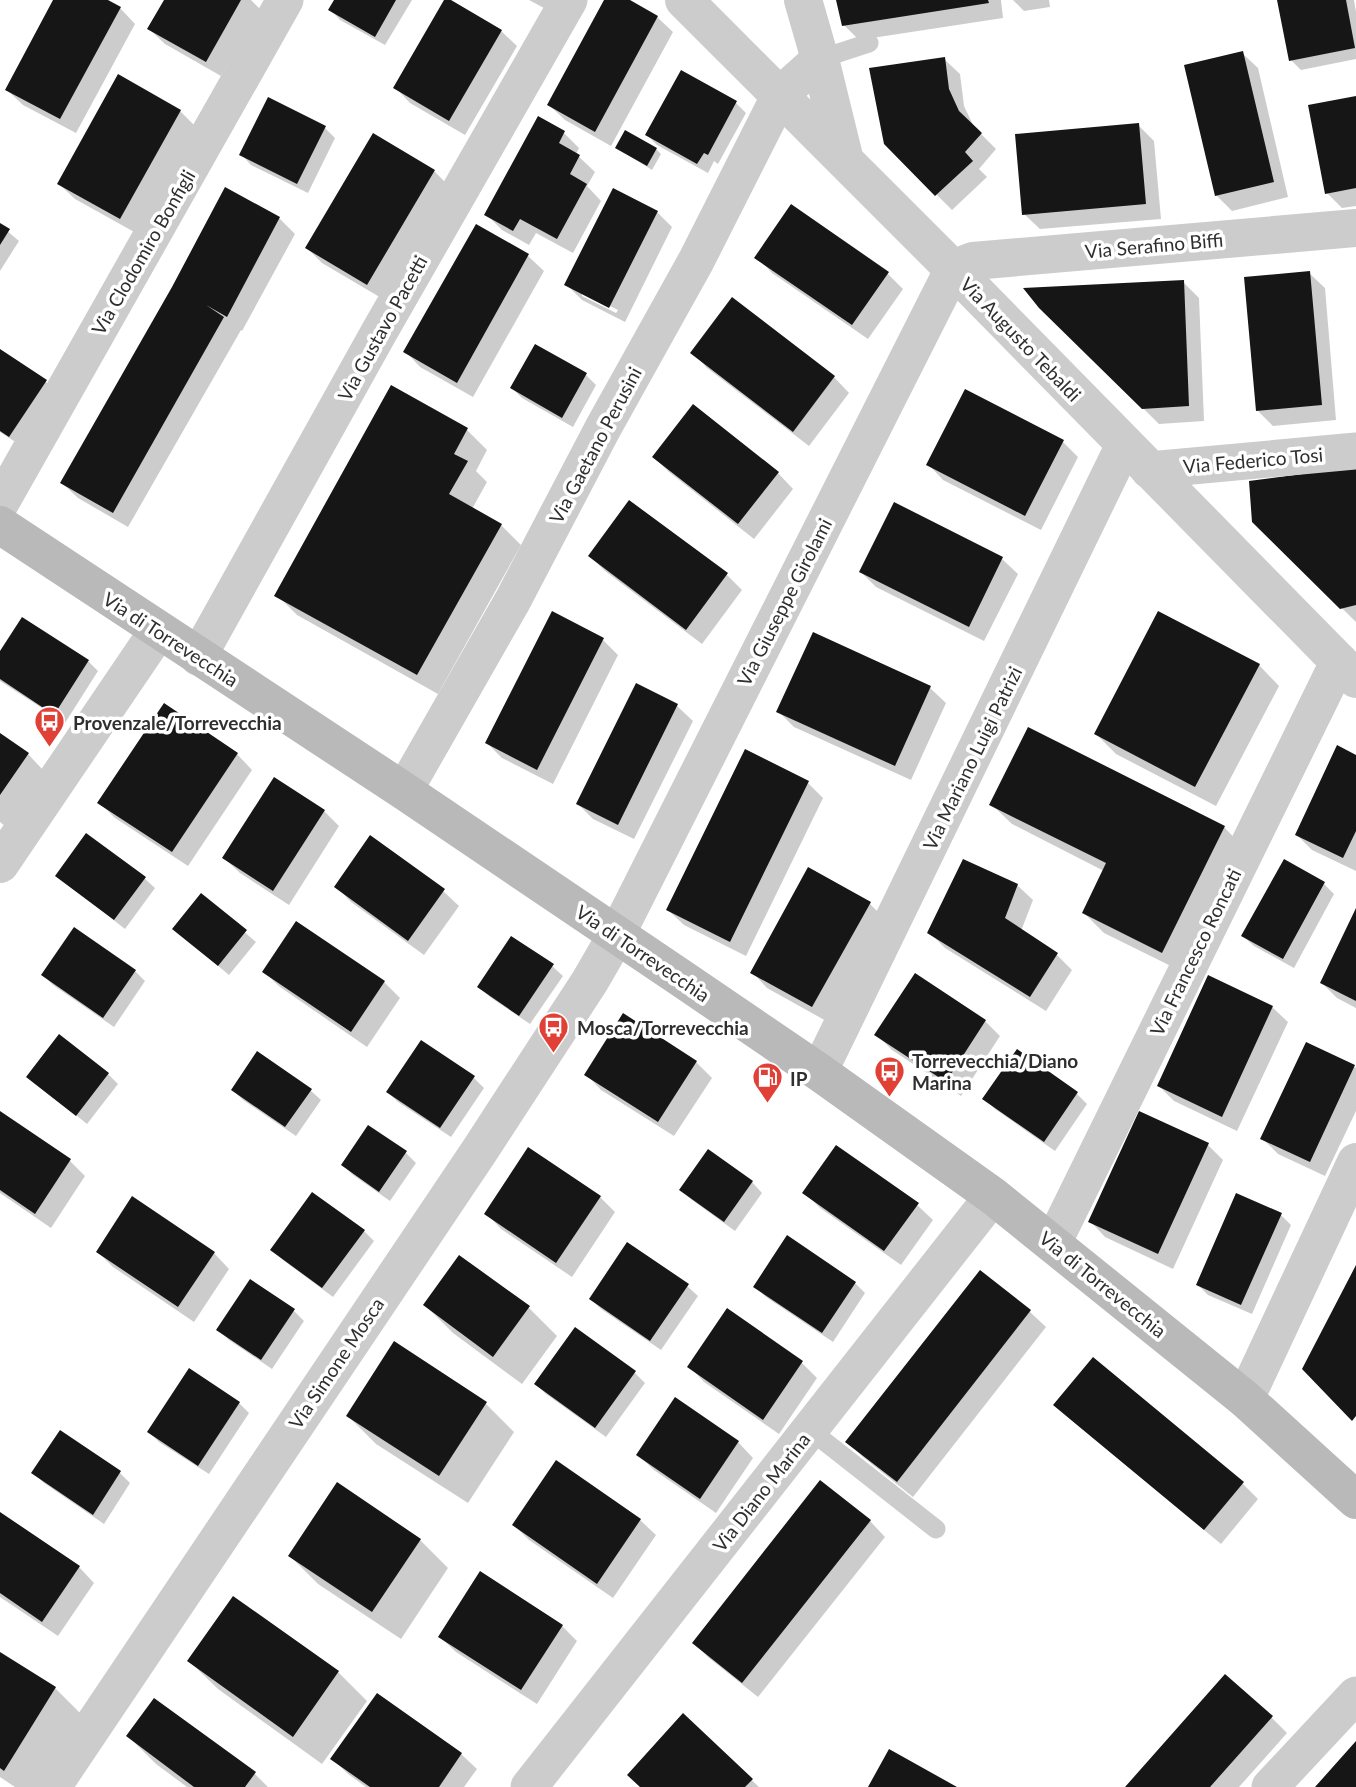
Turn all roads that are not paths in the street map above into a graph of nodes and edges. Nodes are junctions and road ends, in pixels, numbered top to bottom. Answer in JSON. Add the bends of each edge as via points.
{"nodes":[{"id":1,"x":285,"y":0,"type":"edge"},
{"id":2,"x":569,"y":0,"type":"edge"},
{"id":3,"x":684,"y":0,"type":"edge"},
{"id":4,"x":803,"y":0,"type":"edge"},
{"id":5,"x":869,"y":43,"type":"dead end"},
{"id":6,"x":820,"y":59,"type":"junction"},
{"id":7,"x":780,"y":95,"type":"junction"},
{"id":8,"x":845,"y":163,"type":"junction"},
{"id":9,"x":1356,"y":228,"type":"edge"},
{"id":10,"x":953,"y":269,"type":"junction"},
{"id":11,"x":1356,"y":450,"type":"edge"},
{"id":12,"x":1137,"y":458,"type":"junction"},
{"id":13,"x":0,"y":504,"type":"edge"},
{"id":14,"x":0,"y":525,"type":"edge"},
{"id":15,"x":158,"y":631,"type":"junction"},
{"id":16,"x":198,"y":657,"type":"junction"},
{"id":17,"x":1347,"y":670,"type":"edge"},
{"id":18,"x":404,"y":792,"type":"junction"},
{"id":19,"x":0,"y":864,"type":"edge"},
{"id":20,"x":616,"y":936,"type":"junction"},
{"id":21,"x":819,"y":1072,"type":"junction"},
{"id":22,"x":1356,"y":1162,"type":"edge"},
{"id":23,"x":993,"y":1196,"type":"junction"},
{"id":24,"x":1053,"y":1243,"type":"junction"},
{"id":25,"x":1245,"y":1399,"type":"junction"},
{"id":26,"x":810,"y":1430,"type":"junction"},
{"id":27,"x":1356,"y":1500,"type":"edge"},
{"id":28,"x":936,"y":1529,"type":"dead end"},
{"id":29,"x":1356,"y":1695,"type":"edge"},
{"id":30,"x":52,"y":1787,"type":"edge"},
{"id":31,"x":529,"y":1787,"type":"edge"},
{"id":32,"x":1270,"y":1787,"type":"edge"}],
"edges":[{"from":1,"to":13,"type":"street","name":"Via Clodomiro Bonfigli"},
{"from":2,"to":16,"type":"street","name":"Via Gustavo Pacetti"},
{"from":3,"to":7,"type":"street","name":"Via Augusto Tebaldi"},
{"from":4,"to":6,"type":"street"},
{"from":5,"to":6,"type":"lane"},
{"from":6,"to":7,"type":"street"},
{"from":6,"to":8,"type":"street"},
{"from":7,"to":8,"type":"street","name":"Via Augusto Tebaldi"},
{"from":7,"to":18,"type":"street","name":"Via Gaetano Perusini","via":[[696,261]]},
{"from":8,"to":10,"type":"street","name":"Via Augusto Tebaldi"},
{"from":9,"to":10,"type":"street","name":"Via Serafino Biffi","via":[[973,261]]},
{"from":10,"to":12,"type":"street","name":"Via Augusto Tebaldi"},
{"from":10,"to":20,"type":"street","name":"Via Giuseppe Girolami"},
{"from":11,"to":12,"type":"street","name":"Via Federico Tosi"},
{"from":12,"to":17,"type":"street","name":"Via Augusto Tebaldi"},
{"from":12,"to":21,"type":"street","name":"Via Mariano Luigi Patrizi"},
{"from":14,"to":15,"type":"main road","name":"Via di Torrevecchia"},
{"from":15,"to":16,"type":"main road","name":"Via di Torrevecchia"},
{"from":15,"to":19,"type":"street"},
{"from":16,"to":18,"type":"main road","name":"Via di Torrevecchia"},
{"from":17,"to":24,"type":"street","name":"Via Francesco Roncati"},
{"from":18,"to":20,"type":"main road","name":"Via di Torrevecchia"},
{"from":20,"to":21,"type":"main road","name":"Via di Torrevecchia"},
{"from":20,"to":30,"type":"street","name":"Via Simone Mosca","via":[[480,1150]]},
{"from":21,"to":23,"type":"main road","name":"Via di Torrevecchia"},
{"from":22,"to":25,"type":"street"},
{"from":23,"to":24,"type":"main road","name":"Via di Torrevecchia"},
{"from":23,"to":26,"type":"street","name":"Via Diano Marina"},
{"from":24,"to":25,"type":"main road","name":"Via di Torrevecchia"},
{"from":25,"to":27,"type":"main road","name":"Via di Torrevecchia"},
{"from":26,"to":28,"type":"lane"},
{"from":26,"to":31,"type":"street","name":"Via Diano Marina"},
{"from":29,"to":32,"type":"street"}]}
